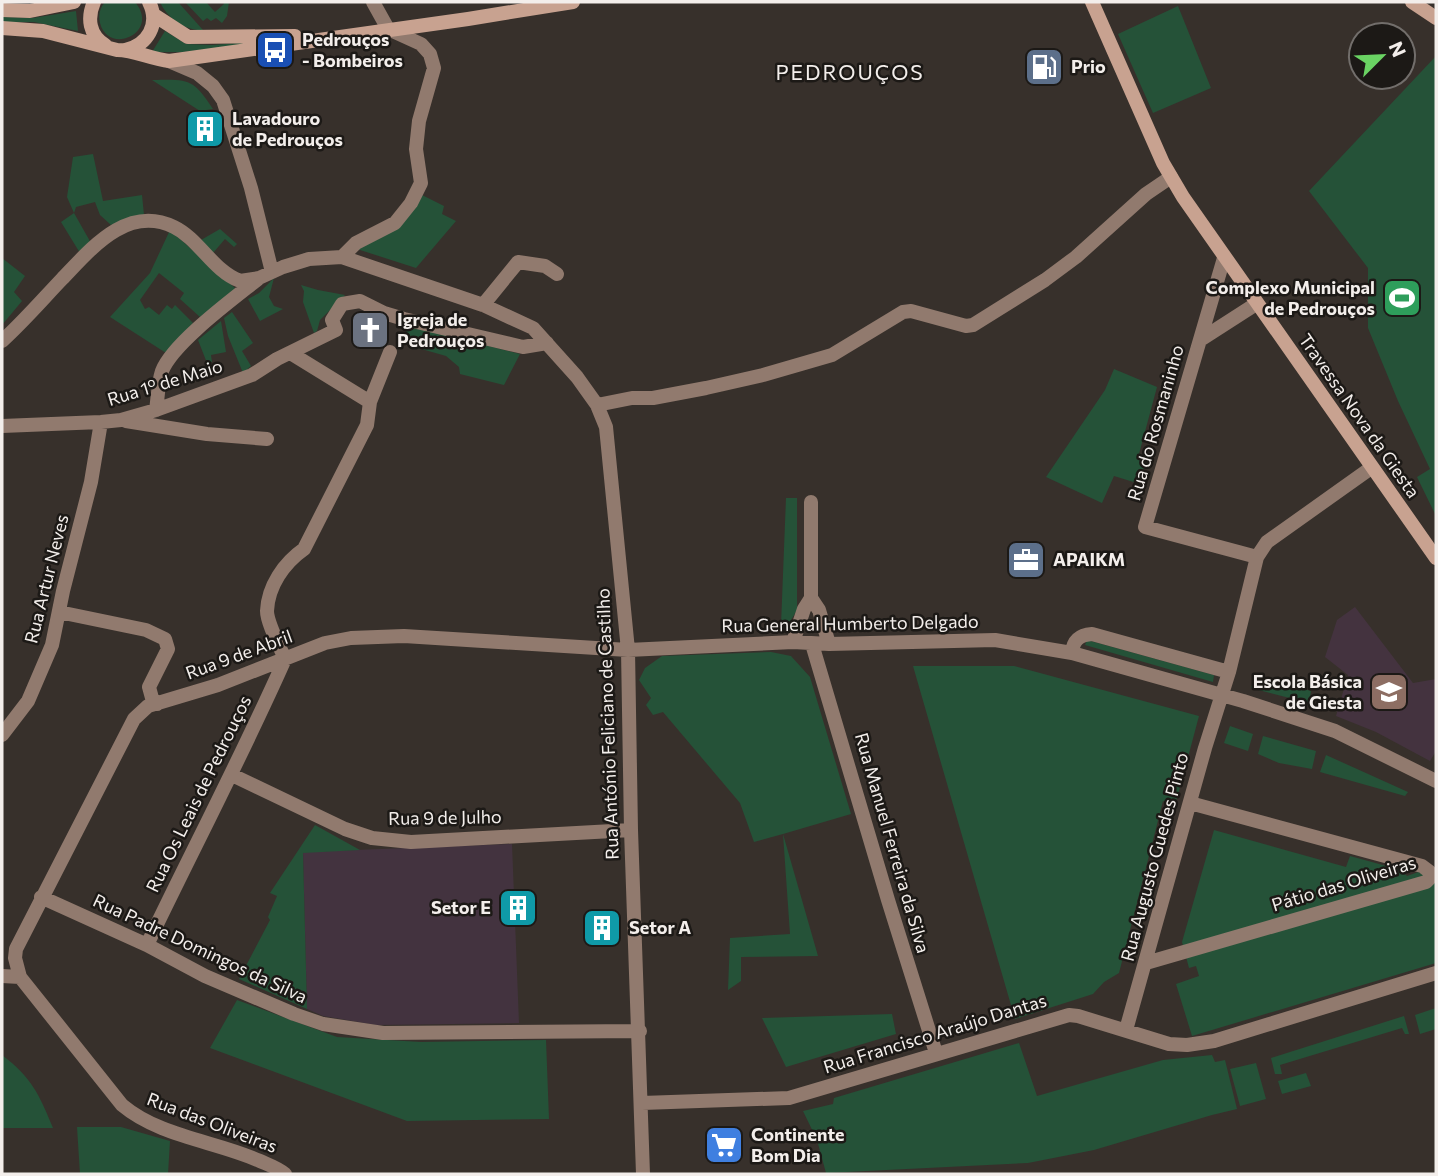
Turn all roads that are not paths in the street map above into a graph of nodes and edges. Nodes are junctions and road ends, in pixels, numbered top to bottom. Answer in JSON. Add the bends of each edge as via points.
{"nodes":[{"id":1,"x":74,"y":2,"type":"edge"},
{"id":2,"x":94,"y":2,"type":"edge"},
{"id":3,"x":373,"y":2,"type":"edge"},
{"id":4,"x":573,"y":2,"type":"edge"},
{"id":5,"x":1092,"y":2,"type":"edge"},
{"id":6,"x":1412,"y":2,"type":"edge"},
{"id":7,"x":152,"y":8,"type":"edge"},
{"id":8,"x":2,"y":10,"type":"edge"},
{"id":9,"x":1436,"y":18,"type":"edge"},
{"id":10,"x":2,"y":28,"type":"edge"},
{"id":11,"x":388,"y":29,"type":"junction"},
{"id":12,"x":349,"y":35,"type":"junction"},
{"id":13,"x":109,"y":48,"type":"junction"},
{"id":14,"x":125,"y":50,"type":"junction"},
{"id":15,"x":169,"y":61,"type":"junction"},
{"id":16,"x":1171,"y":177,"type":"junction"},
{"id":17,"x":342,"y":257,"type":"junction"},
{"id":18,"x":1224,"y":258,"type":"junction"},
{"id":19,"x":557,"y":274,"type":"dead end"},
{"id":20,"x":266,"y":275,"type":"junction"},
{"id":21,"x":1256,"y":304,"type":"junction"},
{"id":22,"x":483,"y":305,"type":"junction"},
{"id":23,"x":1200,"y":340,"type":"junction"},
{"id":24,"x":2,"y":341,"type":"edge"},
{"id":25,"x":547,"y":343,"type":"junction"},
{"id":26,"x":390,"y":352,"type":"dead end"},
{"id":27,"x":292,"y":354,"type":"junction"},
{"id":28,"x":370,"y":402,"type":"junction"},
{"id":29,"x":597,"y":405,"type":"junction"},
{"id":30,"x":156,"y":410,"type":"junction"},
{"id":31,"x":121,"y":420,"type":"junction"},
{"id":32,"x":101,"y":422,"type":"junction"},
{"id":33,"x":2,"y":426,"type":"edge"},
{"id":34,"x":267,"y":439,"type":"dead end"},
{"id":35,"x":1371,"y":468,"type":"junction"},
{"id":36,"x":811,"y":502,"type":"dead end"},
{"id":37,"x":1257,"y":557,"type":"junction"},
{"id":38,"x":1436,"y":558,"type":"edge"},
{"id":39,"x":811,"y":598,"type":"junction"},
{"id":40,"x":59,"y":612,"type":"junction"},
{"id":41,"x":793,"y":642,"type":"junction"},
{"id":42,"x":812,"y":644,"type":"junction"},
{"id":43,"x":829,"y":644,"type":"junction"},
{"id":44,"x":628,"y":650,"type":"junction"},
{"id":45,"x":1072,"y":653,"type":"junction"},
{"id":46,"x":285,"y":659,"type":"junction"},
{"id":47,"x":1229,"y":673,"type":"junction"},
{"id":48,"x":1222,"y":695,"type":"junction"},
{"id":49,"x":157,"y":704,"type":"junction"},
{"id":50,"x":2,"y":735,"type":"edge"},
{"id":51,"x":232,"y":775,"type":"junction"},
{"id":52,"x":1436,"y":781,"type":"edge"},
{"id":53,"x":1190,"y":803,"type":"junction"},
{"id":54,"x":631,"y":831,"type":"junction"},
{"id":55,"x":41,"y":897,"type":"junction"},
{"id":56,"x":147,"y":945,"type":"junction"},
{"id":57,"x":1146,"y":962,"type":"junction"},
{"id":58,"x":1436,"y":973,"type":"edge"},
{"id":59,"x":2,"y":976,"type":"edge"},
{"id":60,"x":20,"y":977,"type":"junction"},
{"id":61,"x":1126,"y":1030,"type":"junction"},
{"id":62,"x":640,"y":1031,"type":"junction"},
{"id":63,"x":936,"y":1053,"type":"junction"},
{"id":64,"x":642,"y":1103,"type":"junction"},
{"id":65,"x":285,"y":1174,"type":"edge"},
{"id":66,"x":643,"y":1174,"type":"edge"}],
"edges":[{"from":1,"to":8,"type":"main road","via":[[39,10]]},
{"from":2,"to":13,"type":"main road","via":[[90,12],[93,33]]},
{"from":3,"to":11,"type":"street"},
{"from":4,"to":11,"type":"main road"},
{"from":5,"to":16,"type":"main road","name":"Travessa Nova da Giesta"},
{"from":6,"to":9,"type":"main road"},
{"from":7,"to":12,"type":"main road","via":[[188,37]]},
{"from":7,"to":14,"type":"main road","via":[[151,32]]},
{"from":10,"to":13,"type":"main road","via":[[43,31]]},
{"from":11,"to":12,"type":"main road"},
{"from":11,"to":17,"type":"street","via":[[421,44],[434,68],[419,121],[416,149],[421,183],[394,223],[356,243]]},
{"from":12,"to":15,"type":"main road"},
{"from":13,"to":14,"type":"main road"},
{"from":14,"to":15,"type":"main road"},
{"from":15,"to":20,"type":"street","via":[[197,73],[223,100],[251,188]]},
{"from":16,"to":18,"type":"main road","name":"Travessa Nova da Giesta"},
{"from":16,"to":29,"type":"street","via":[[1076,257],[972,325],[902,312],[832,355],[706,388]]},
{"from":17,"to":20,"type":"street","name":"Rua António Feliciano de Castilho","via":[[309,259]]},
{"from":17,"to":22,"type":"street","name":"Rua António Feliciano de Castilho"},
{"from":18,"to":21,"type":"main road","name":"Travessa Nova da Giesta"},
{"from":18,"to":23,"type":"street","name":"Rua do Rosmaninho"},
{"from":19,"to":22,"type":"street","via":[[545,266],[518,262]]},
{"from":20,"to":24,"type":"street","name":"Rua António Feliciano de Castilho","via":[[247,282],[233,278],[178,229],[151,221],[128,224],[86,253]]},
{"from":20,"to":30,"type":"street","via":[[169,359],[162,370]]},
{"from":21,"to":23,"type":"street","name":"Rua do Rosmaninho"},
{"from":21,"to":35,"type":"main road","name":"Travessa Nova da Giesta"},
{"from":22,"to":25,"type":"street","name":"Rua António Feliciano de Castilho","via":[[533,328]]},
{"from":23,"to":37,"type":"street","name":"Rua do Rosmaninho","via":[[1145,527]]},
{"from":25,"to":27,"type":"street","name":"Rua 1º de Maio","via":[[523,347],[404,319],[360,301],[342,304],[332,320],[336,330]]},
{"from":25,"to":29,"type":"street","name":"Rua António Feliciano de Castilho"},
{"from":26,"to":28,"type":"street"},
{"from":27,"to":28,"type":"street"},
{"from":27,"to":30,"type":"street","name":"Rua 1º de Maio","via":[[252,375]]},
{"from":28,"to":46,"type":"street","via":[[368,425],[304,550],[281,570],[271,596],[267,613]]},
{"from":29,"to":44,"type":"street","name":"Rua António Feliciano de Castilho","via":[[609,445]]},
{"from":30,"to":31,"type":"street","name":"Rua 1º de Maio"},
{"from":31,"to":32,"type":"street","name":"Rua 1º de Maio"},
{"from":31,"to":34,"type":"street"},
{"from":32,"to":33,"type":"street","name":"Rua 1º de Maio"},
{"from":32,"to":40,"type":"street","name":"Rua Artur Neves"},
{"from":35,"to":37,"type":"street","via":[[1267,542]]},
{"from":35,"to":38,"type":"main road","name":"Travessa Nova da Giesta"},
{"from":36,"to":39,"type":"street"},
{"from":37,"to":47,"type":"street","name":"Rua Augusto Guedes Pinto"},
{"from":39,"to":41,"type":"street"},
{"from":39,"to":43,"type":"street"},
{"from":40,"to":49,"type":"street","via":[[161,635],[168,649],[149,687]]},
{"from":40,"to":50,"type":"street","name":"Rua Artur Neves","via":[[36,686]]},
{"from":41,"to":42,"type":"street","name":"Rua General Humberto Delgado"},
{"from":41,"to":44,"type":"street","name":"Rua General Humberto Delgado"},
{"from":42,"to":43,"type":"street","name":"Rua General Humberto Delgado"},
{"from":42,"to":63,"type":"street","name":"Rua Manuel Ferreira da Silva"},
{"from":43,"to":45,"type":"street","name":"Rua General Humberto Delgado","via":[[995,640]]},
{"from":44,"to":46,"type":"street","name":"Rua 9 de Abril","via":[[404,636],[338,640]]},
{"from":44,"to":54,"type":"street","name":"Rua António Feliciano de Castilho"},
{"from":45,"to":47,"type":"street","via":[[1078,638],[1092,634]]},
{"from":45,"to":48,"type":"street","name":"Rua General Humberto Delgado"},
{"from":46,"to":49,"type":"street","name":"Rua 9 de Abril"},
{"from":46,"to":51,"type":"street","name":"Rua Os Leais de Pedrouços"},
{"from":47,"to":48,"type":"street","name":"Rua Augusto Guedes Pinto"},
{"from":48,"to":52,"type":"street","name":"Rua General Humberto Delgado","via":[[1335,731]]},
{"from":48,"to":53,"type":"street","name":"Rua Augusto Guedes Pinto"},
{"from":49,"to":55,"type":"street","name":"Rua 9 de Abril","via":[[134,719]]},
{"from":51,"to":54,"type":"street","name":"Rua 9 de Julho","via":[[372,838],[411,842]]},
{"from":51,"to":56,"type":"street","name":"Rua Os Leais de Pedrouços"},
{"from":53,"to":57,"type":"street","name":"Rua Augusto Guedes Pinto"},
{"from":53,"to":57,"type":"street","name":"Pátio das Oliveiras","via":[[1422,866],[1430,877],[1426,882]]},
{"from":54,"to":62,"type":"street","name":"Rua António Feliciano de Castilho"},
{"from":55,"to":56,"type":"street","name":"Rua Padre Domingos da Silva"},
{"from":55,"to":60,"type":"street","name":"Rua 9 de Abril","via":[[16,949]]},
{"from":56,"to":62,"type":"street","name":"Rua Padre Domingos da Silva","via":[[294,1014],[349,1029],[416,1033]]},
{"from":57,"to":61,"type":"street","name":"Rua Augusto Guedes Pinto"},
{"from":58,"to":61,"type":"street","name":"Rua Francisco Araújo Dantas","via":[[1214,1041],[1169,1044]]},
{"from":59,"to":60,"type":"street"},
{"from":60,"to":65,"type":"street","name":"Rua das Oliveiras","via":[[131,1113],[148,1123],[245,1154]]},
{"from":61,"to":63,"type":"street","name":"Rua Francisco Araújo Dantas","via":[[1069,1015]]},
{"from":62,"to":64,"type":"street","name":"Rua António Feliciano de Castilho"},
{"from":63,"to":64,"type":"street","name":"Rua Francisco Araújo Dantas","via":[[789,1098]]},
{"from":64,"to":66,"type":"street","name":"Rua António Feliciano de Castilho"}]}
